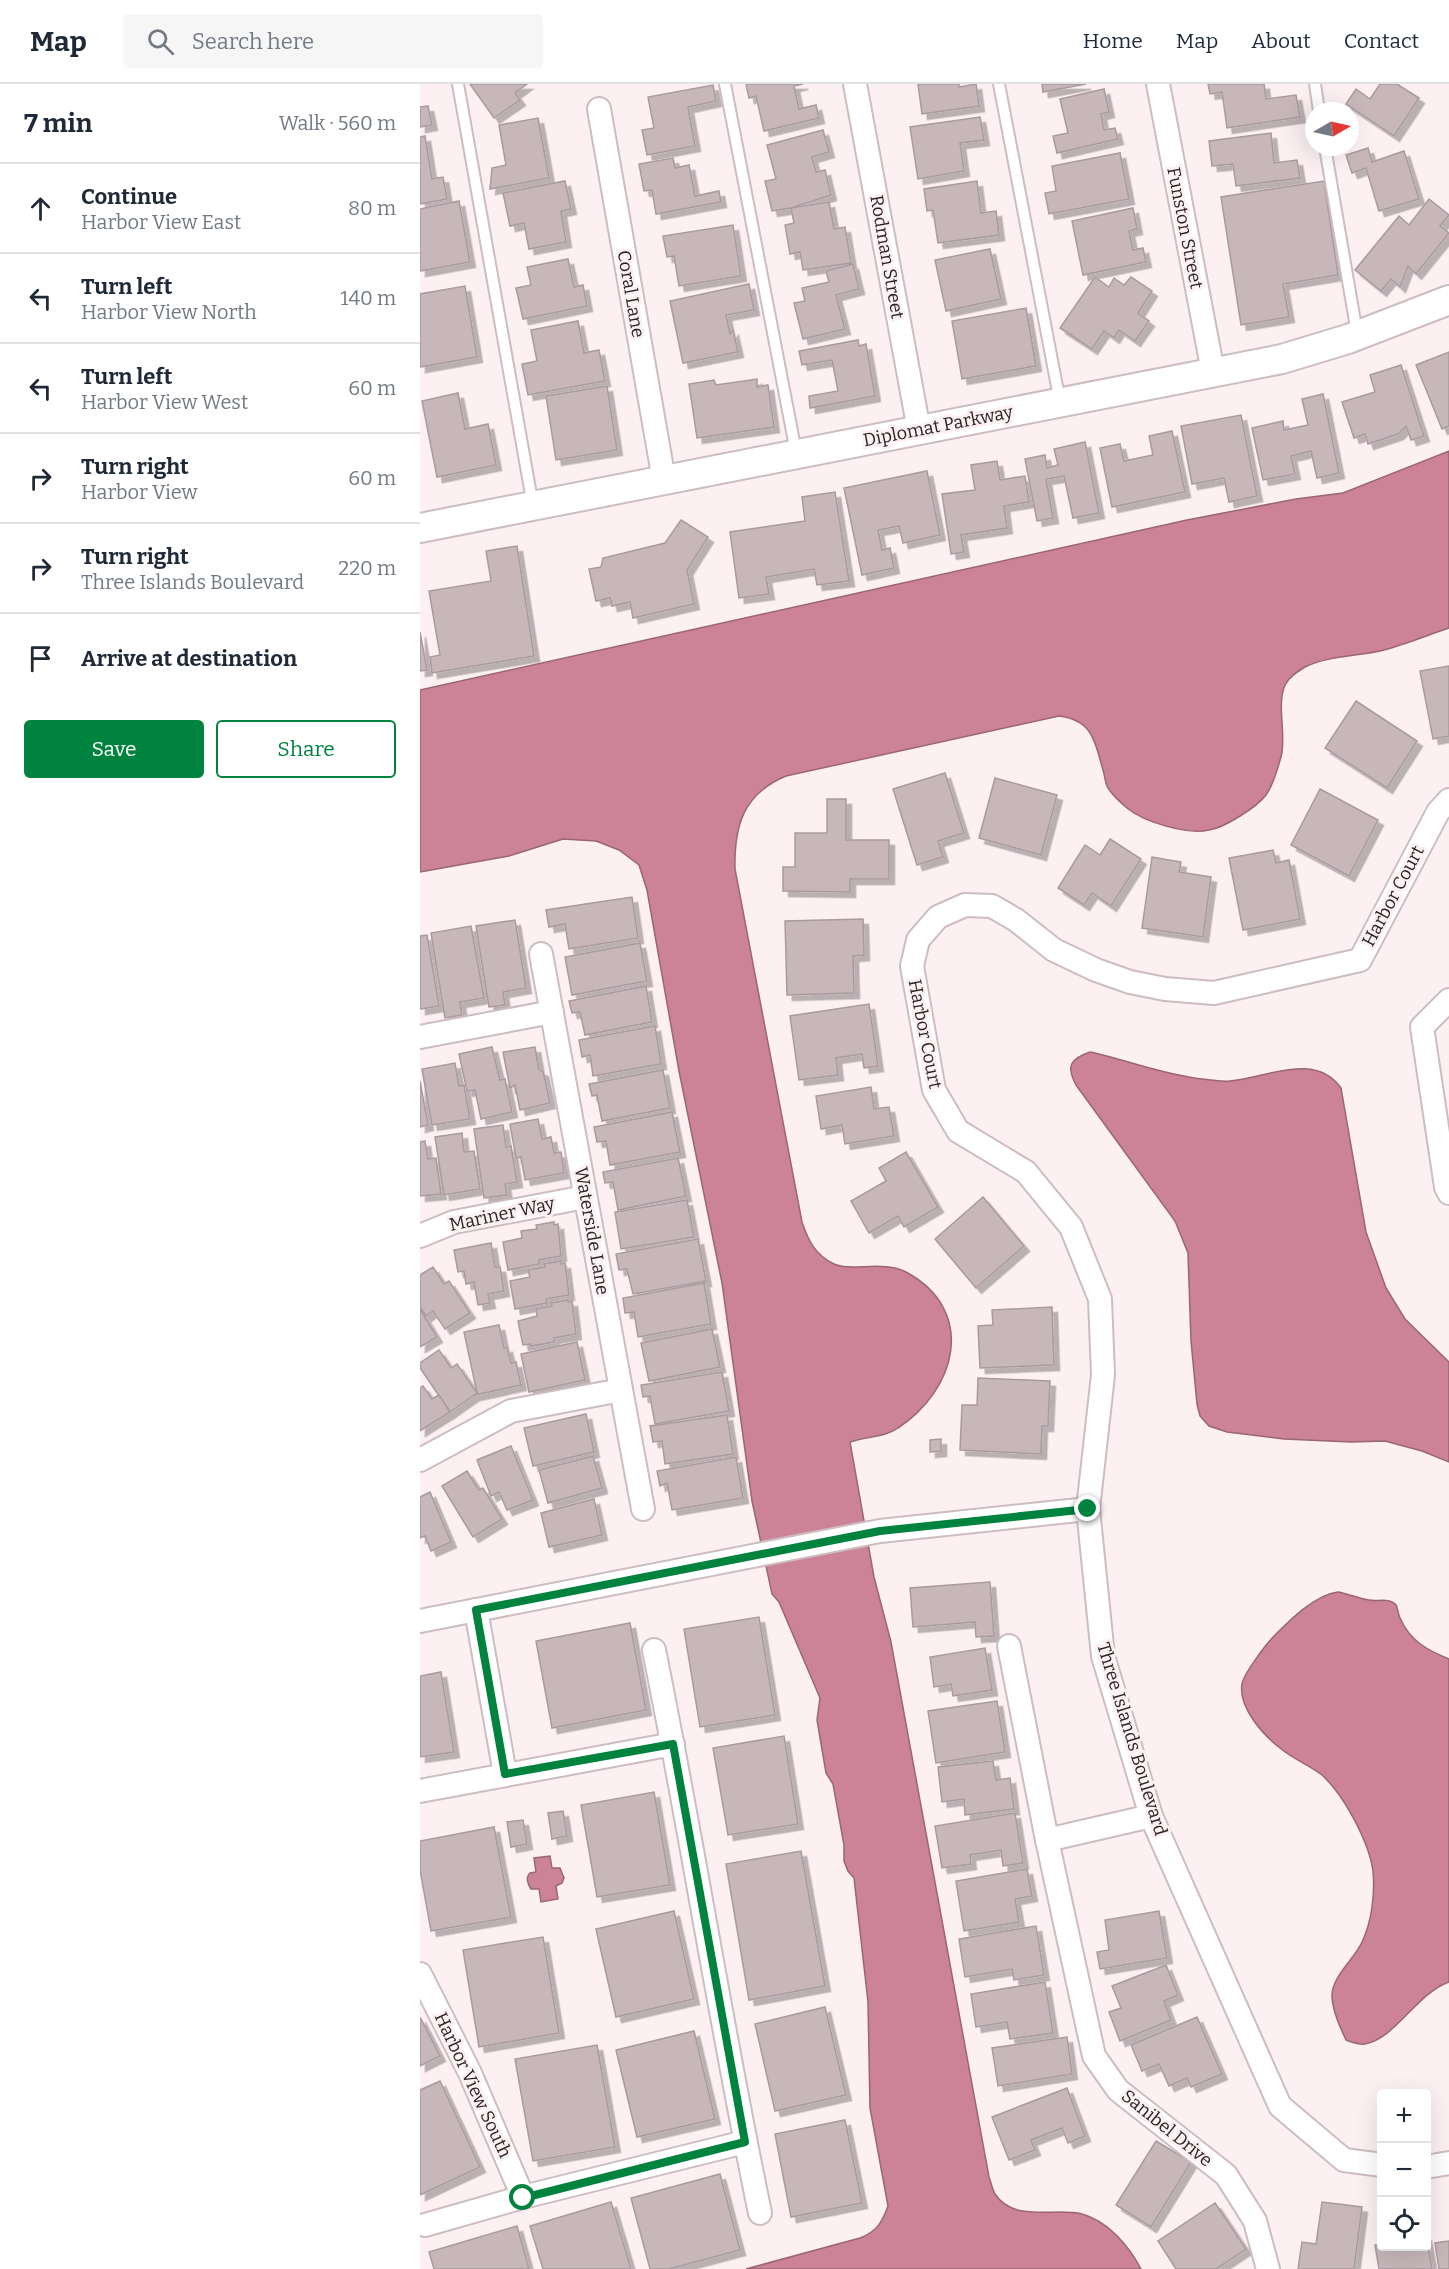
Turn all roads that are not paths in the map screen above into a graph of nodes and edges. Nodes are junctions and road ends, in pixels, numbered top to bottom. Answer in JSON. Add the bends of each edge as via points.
{"nodes":[{"id":1,"x":458,"y":84,"type":"edge"},
{"id":2,"x":725,"y":84,"type":"edge"},
{"id":3,"x":855,"y":84,"type":"edge"},
{"id":4,"x":999,"y":84,"type":"edge"},
{"id":5,"x":1158,"y":84,"type":"edge"},
{"id":6,"x":1315,"y":84,"type":"edge"},
{"id":7,"x":1318,"y":102,"type":"edge"},
{"id":8,"x":599,"y":109,"type":"dead end"},
{"id":9,"x":1327,"y":156,"type":"edge"},
{"id":10,"x":1449,"y":300,"type":"edge"},
{"id":11,"x":1357,"y":335,"type":"junction"},
{"id":12,"x":1213,"y":372,"type":"junction"},
{"id":13,"x":1060,"y":402,"type":"junction"},
{"id":14,"x":919,"y":430,"type":"junction"},
{"id":15,"x":796,"y":454,"type":"junction"},
{"id":16,"x":664,"y":480,"type":"junction"},
{"id":17,"x":533,"y":506,"type":"junction"},
{"id":18,"x":420,"y":528,"type":"edge"},
{"id":19,"x":1449,"y":800,"type":"edge"},
{"id":20,"x":541,"y":954,"type":"dead end"},
{"id":21,"x":1449,"y":1000,"type":"edge"},
{"id":22,"x":552,"y":1012,"type":"junction"},
{"id":23,"x":420,"y":1037,"type":"edge"},
{"id":24,"x":1449,"y":1193,"type":"edge"},
{"id":25,"x":585,"y":1197,"type":"junction"},
{"id":26,"x":420,"y":1236,"type":"edge"},
{"id":27,"x":621,"y":1390,"type":"junction"},
{"id":28,"x":420,"y":1460,"type":"edge"},
{"id":29,"x":643,"y":1509,"type":"dead end"},
{"id":30,"x":1088,"y":1509,"type":"junction"},
{"id":31,"x":476,"y":1610,"type":"junction"},
{"id":32,"x":420,"y":1621,"type":"edge"},
{"id":33,"x":1009,"y":1646,"type":"dead end"},
{"id":34,"x":654,"y":1650,"type":"dead end"},
{"id":35,"x":673,"y":1744,"type":"junction"},
{"id":36,"x":505,"y":1774,"type":"junction"},
{"id":37,"x":420,"y":1791,"type":"edge"},
{"id":38,"x":1151,"y":1816,"type":"junction"},
{"id":39,"x":1047,"y":1840,"type":"junction"},
{"id":40,"x":420,"y":1974,"type":"edge"},
{"id":41,"x":745,"y":2142,"type":"junction"},
{"id":42,"x":1449,"y":2163,"type":"edge"},
{"id":43,"x":1377,"y":2164,"type":"edge"},
{"id":44,"x":1431,"y":2166,"type":"edge"},
{"id":45,"x":523,"y":2198,"type":"junction"},
{"id":46,"x":760,"y":2213,"type":"dead end"},
{"id":47,"x":425,"y":2225,"type":"dead end"},
{"id":48,"x":1268,"y":2269,"type":"edge"}],
"edges":[{"from":1,"to":17,"type":"lane"},
{"from":2,"to":15,"type":"lane"},
{"from":3,"to":14,"type":"street","name":"Rodman Street"},
{"from":4,"to":13,"type":"lane"},
{"from":5,"to":12,"type":"street","name":"Funston Street"},
{"from":6,"to":7,"type":"lane"},
{"from":8,"to":16,"type":"street","name":"Coral Lane"},
{"from":9,"to":11,"type":"lane"},
{"from":10,"to":11,"type":"street","name":"Diplomat Parkway"},
{"from":11,"to":12,"type":"street","name":"Diplomat Parkway","via":[[1282,359]]},
{"from":12,"to":13,"type":"street","name":"Diplomat Parkway"},
{"from":13,"to":14,"type":"street","name":"Diplomat Parkway"},
{"from":14,"to":15,"type":"street","name":"Diplomat Parkway"},
{"from":15,"to":16,"type":"street","name":"Diplomat Parkway"},
{"from":16,"to":17,"type":"street","name":"Diplomat Parkway"},
{"from":17,"to":18,"type":"street","name":"Diplomat Parkway"},
{"from":19,"to":30,"type":"street","name":"Harbor Court","via":[[1438,812],[1360,960],[1214,993],[1130,982],[1096,970],[1054,950],[992,906],[965,905],[938,917],[918,940],[912,966],[934,1090],[958,1131],[1026,1172],[1071,1227],[1100,1299],[1103,1375]]},
{"from":20,"to":22,"type":"street","name":"Waterside Lane"},
{"from":21,"to":24,"type":"street","via":[[1422,1027]]},
{"from":22,"to":23,"type":"street"},
{"from":22,"to":25,"type":"street","name":"Waterside Lane"},
{"from":25,"to":26,"type":"street","name":"Mariner Way","via":[[454,1221]]},
{"from":25,"to":27,"type":"street","name":"Waterside Lane"},
{"from":27,"to":28,"type":"street","via":[[511,1411]]},
{"from":27,"to":29,"type":"street","name":"Waterside Lane"},
{"from":30,"to":31,"type":"street","via":[[880,1531]]},
{"from":30,"to":38,"type":"street","name":"Three Islands Boulevard","via":[[1103,1656]]},
{"from":31,"to":32,"type":"street"},
{"from":31,"to":36,"type":"street"},
{"from":33,"to":39,"type":"street","name":"Sanibel Drive"},
{"from":34,"to":35,"type":"street"},
{"from":35,"to":36,"type":"street"},
{"from":35,"to":41,"type":"street"},
{"from":36,"to":37,"type":"street"},
{"from":38,"to":39,"type":"street"},
{"from":38,"to":43,"type":"street","name":"Three Islands Boulevard","via":[[1280,2106],[1344,2160]]},
{"from":39,"to":48,"type":"street","name":"Sanibel Drive","via":[[1094,2056],[1118,2090],[1226,2175],[1255,2221]]},
{"from":40,"to":45,"type":"street","name":"Harbor View South","via":[[470,2073]]},
{"from":41,"to":45,"type":"street"},
{"from":41,"to":46,"type":"street"},
{"from":42,"to":44,"type":"street"},
{"from":45,"to":47,"type":"street"}]}
